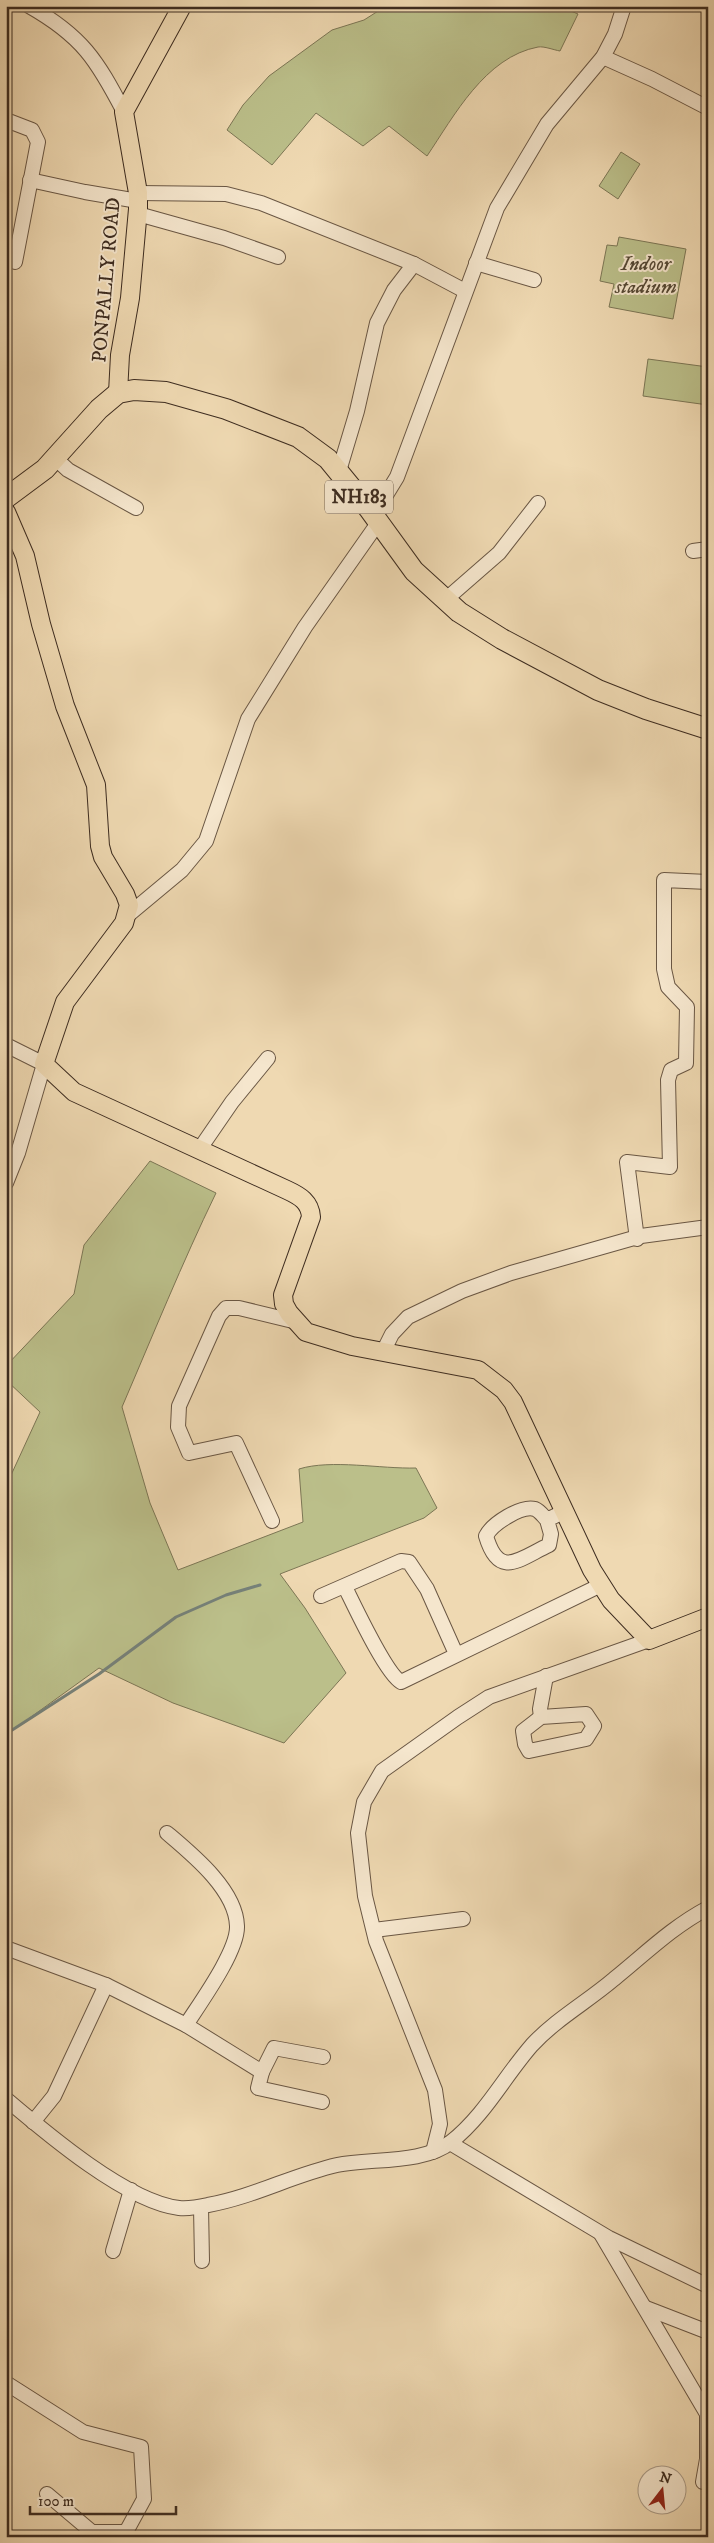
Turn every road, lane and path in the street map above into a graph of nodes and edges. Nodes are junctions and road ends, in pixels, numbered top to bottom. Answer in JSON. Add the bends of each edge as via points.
{"nodes":[{"id":1,"x":29,"y":6,"type":"edge"},
{"id":2,"x":182,"y":6,"type":"edge"},
{"id":3,"x":624,"y":6,"type":"edge"},
{"id":4,"x":603,"y":57,"type":"junction"},
{"id":5,"x":708,"y":108,"type":"edge"},
{"id":6,"x":124,"y":112,"type":"junction"},
{"id":7,"x":6,"y":120,"type":"edge"},
{"id":8,"x":30,"y":180,"type":"junction"},
{"id":9,"x":138,"y":202,"type":"junction"},
{"id":10,"x":278,"y":257,"type":"dead end"},
{"id":11,"x":15,"y":262,"type":"dead end"},
{"id":12,"x":476,"y":263,"type":"junction"},
{"id":13,"x":414,"y":264,"type":"junction"},
{"id":14,"x":534,"y":280,"type":"dead end"},
{"id":15,"x":465,"y":291,"type":"junction"},
{"id":16,"x":118,"y":393,"type":"junction"},
{"id":17,"x":56,"y":458,"type":"junction"},
{"id":18,"x":338,"y":472,"type":"junction"},
{"id":19,"x":6,"y":498,"type":"edge"},
{"id":20,"x":538,"y":503,"type":"dead end"},
{"id":21,"x":136,"y":508,"type":"dead end"},
{"id":22,"x":6,"y":512,"type":"edge"},
{"id":23,"x":374,"y":516,"type":"junction"},
{"id":24,"x":708,"y":549,"type":"edge"},
{"id":25,"x":693,"y":551,"type":"dead end"},
{"id":26,"x":444,"y":600,"type":"junction"},
{"id":27,"x":708,"y":729,"type":"edge"},
{"id":28,"x":708,"y":882,"type":"edge"},
{"id":29,"x":128,"y":915,"type":"junction"},
{"id":30,"x":6,"y":1045,"type":"edge"},
{"id":31,"x":268,"y":1058,"type":"dead end"},
{"id":32,"x":44,"y":1064,"type":"junction"},
{"id":33,"x":199,"y":1150,"type":"junction"},
{"id":34,"x":6,"y":1183,"type":"edge"},
{"id":35,"x":708,"y":1226,"type":"edge"},
{"id":36,"x":637,"y":1240,"type":"junction"},
{"id":37,"x":297,"y":1322,"type":"junction"},
{"id":38,"x":383,"y":1352,"type":"junction"},
{"id":39,"x":563,"y":1512,"type":"junction"},
{"id":40,"x":546,"y":1520,"type":"junction"},
{"id":41,"x":272,"y":1521,"type":"dead end"},
{"id":42,"x":601,"y":1585,"type":"junction"},
{"id":43,"x":345,"y":1587,"type":"junction"},
{"id":44,"x":321,"y":1596,"type":"dead end"},
{"id":45,"x":708,"y":1617,"type":"edge"},
{"id":46,"x":649,"y":1640,"type":"junction"},
{"id":47,"x":456,"y":1654,"type":"junction"},
{"id":48,"x":546,"y":1676,"type":"junction"},
{"id":49,"x":541,"y":1717,"type":"junction"},
{"id":50,"x":167,"y":1833,"type":"dead end"},
{"id":51,"x":708,"y":1908,"type":"edge"},
{"id":52,"x":463,"y":1918,"type":"dead end"},
{"id":53,"x":374,"y":1930,"type":"junction"},
{"id":54,"x":6,"y":1948,"type":"edge"},
{"id":55,"x":106,"y":1985,"type":"junction"},
{"id":56,"x":186,"y":2025,"type":"junction"},
{"id":57,"x":323,"y":2057,"type":"dead end"},
{"id":58,"x":262,"y":2072,"type":"junction"},
{"id":59,"x":6,"y":2099,"type":"edge"},
{"id":60,"x":322,"y":2102,"type":"dead end"},
{"id":61,"x":33,"y":2122,"type":"junction"},
{"id":62,"x":450,"y":2144,"type":"junction"},
{"id":63,"x":433,"y":2152,"type":"junction"},
{"id":64,"x":131,"y":2190,"type":"junction"},
{"id":65,"x":201,"y":2207,"type":"junction"},
{"id":66,"x":601,"y":2233,"type":"junction"},
{"id":67,"x":113,"y":2251,"type":"dead end"},
{"id":68,"x":202,"y":2261,"type":"dead end"},
{"id":69,"x":708,"y":2286,"type":"edge"},
{"id":70,"x":646,"y":2308,"type":"junction"},
{"id":71,"x":708,"y":2332,"type":"edge"},
{"id":72,"x":6,"y":2383,"type":"edge"},
{"id":73,"x":708,"y":2482,"type":"edge"},
{"id":74,"x":47,"y":2494,"type":"dead end"}],
"edges":[{"from":1,"to":6,"type":"street","via":[[90,52]]},
{"from":2,"to":6,"type":"main road"},
{"from":3,"to":4,"type":"street"},
{"from":4,"to":5,"type":"street","via":[[652,78]]},
{"from":4,"to":12,"type":"street","via":[[547,124],[497,208]]},
{"from":6,"to":9,"type":"main road","name":"PONPALLY ROAD"},
{"from":7,"to":8,"type":"street","via":[[32,130],[36,135],[38,142]]},
{"from":8,"to":9,"type":"street"},
{"from":8,"to":11,"type":"street"},
{"from":9,"to":10,"type":"street"},
{"from":9,"to":13,"type":"street","via":[[226,194],[254,201]]},
{"from":9,"to":16,"type":"main road","name":"PONPALLY ROAD"},
{"from":12,"to":14,"type":"street"},
{"from":12,"to":15,"type":"street"},
{"from":13,"to":15,"type":"street"},
{"from":13,"to":18,"type":"street","via":[[394,290],[377,324],[357,411]]},
{"from":15,"to":23,"type":"street","via":[[396,476]]},
{"from":16,"to":17,"type":"highway","via":[[99,409]]},
{"from":16,"to":18,"type":"highway","number":"NH183","via":[[134,390],[166,392],[245,415],[310,444]]},
{"from":17,"to":19,"type":"highway","via":[[34,479]]},
{"from":17,"to":21,"type":"street","via":[[68,470]]},
{"from":18,"to":23,"type":"highway","number":"NH183"},
{"from":20,"to":26,"type":"street","via":[[499,553]]},
{"from":22,"to":29,"type":"main road","via":[[25,556],[65,706],[96,785],[103,857],[125,894]]},
{"from":23,"to":26,"type":"highway","number":"NH183","via":[[414,571]]},
{"from":23,"to":29,"type":"street","via":[[248,719],[206,841],[182,870]]},
{"from":24,"to":25,"type":"street"},
{"from":26,"to":27,"type":"highway","number":"NH183","via":[[502,639],[598,690]]},
{"from":28,"to":36,"type":"street","via":[[664,880],[664,969],[668,987],[687,1007],[686,1063],[671,1070],[668,1080],[670,1167],[627,1162]]},
{"from":29,"to":32,"type":"main road","via":[[65,1002]]},
{"from":30,"to":32,"type":"street"},
{"from":31,"to":33,"type":"street"},
{"from":32,"to":33,"type":"main road","via":[[74,1092]]},
{"from":32,"to":34,"type":"street"},
{"from":33,"to":37,"type":"main road","via":[[298,1195],[310,1208],[311,1218],[284,1295],[284,1304]]},
{"from":35,"to":36,"type":"street","via":[[641,1236]]},
{"from":36,"to":38,"type":"street","via":[[512,1272],[462,1291],[408,1317]]},
{"from":37,"to":38,"type":"main road","via":[[306,1332]]},
{"from":37,"to":41,"type":"street","via":[[239,1308],[226,1308],[219,1316],[179,1406],[178,1427],[190,1453],[236,1443]]},
{"from":38,"to":39,"type":"main road","via":[[478,1370],[491,1378],[513,1402]]},
{"from":39,"to":40,"type":"street"},
{"from":39,"to":42,"type":"main road"},
{"from":40,"to":40,"type":"street","via":[[551,1534],[549,1545],[510,1563],[498,1561],[491,1554],[486,1536],[498,1522],[528,1508],[537,1510]]},
{"from":42,"to":46,"type":"main road"},
{"from":42,"to":47,"type":"street"},
{"from":43,"to":44,"type":"street"},
{"from":43,"to":47,"type":"street","via":[[396,1679],[401,1682]]},
{"from":43,"to":47,"type":"street","via":[[401,1561],[409,1562],[427,1590]]},
{"from":45,"to":46,"type":"main road"},
{"from":46,"to":48,"type":"street"},
{"from":48,"to":49,"type":"street"},
{"from":48,"to":53,"type":"street","via":[[489,1698],[377,1777],[364,1802],[358,1833],[361,1872]]},
{"from":49,"to":49,"type":"street","via":[[586,1714],[594,1726],[586,1739],[530,1751],[524,1744],[522,1732]]},
{"from":50,"to":56,"type":"street","via":[[194,1855],[220,1885],[235,1913],[237,1928],[232,1947]]},
{"from":51,"to":62,"type":"street","via":[[660,1940],[546,2031],[478,2116]]},
{"from":52,"to":53,"type":"street"},
{"from":53,"to":63,"type":"street","via":[[435,2090],[440,2124]]},
{"from":54,"to":55,"type":"street"},
{"from":55,"to":56,"type":"street"},
{"from":55,"to":61,"type":"street","via":[[54,2096]]},
{"from":56,"to":58,"type":"street"},
{"from":57,"to":58,"type":"street","via":[[274,2048]]},
{"from":58,"to":60,"type":"street","via":[[258,2088]]},
{"from":59,"to":61,"type":"street"},
{"from":61,"to":64,"type":"street","via":[[66,2148]]},
{"from":62,"to":63,"type":"street"},
{"from":62,"to":66,"type":"street"},
{"from":63,"to":65,"type":"street","via":[[337,2165]]},
{"from":64,"to":65,"type":"street","via":[[178,2208]]},
{"from":64,"to":67,"type":"street"},
{"from":65,"to":68,"type":"street"},
{"from":66,"to":69,"type":"street"},
{"from":66,"to":70,"type":"street"},
{"from":70,"to":71,"type":"street"},
{"from":70,"to":73,"type":"street","via":[[707,2414],[704,2482]]},
{"from":72,"to":74,"type":"street","via":[[83,2432],[141,2447],[144,2499],[126,2532],[92,2532]]}]}
